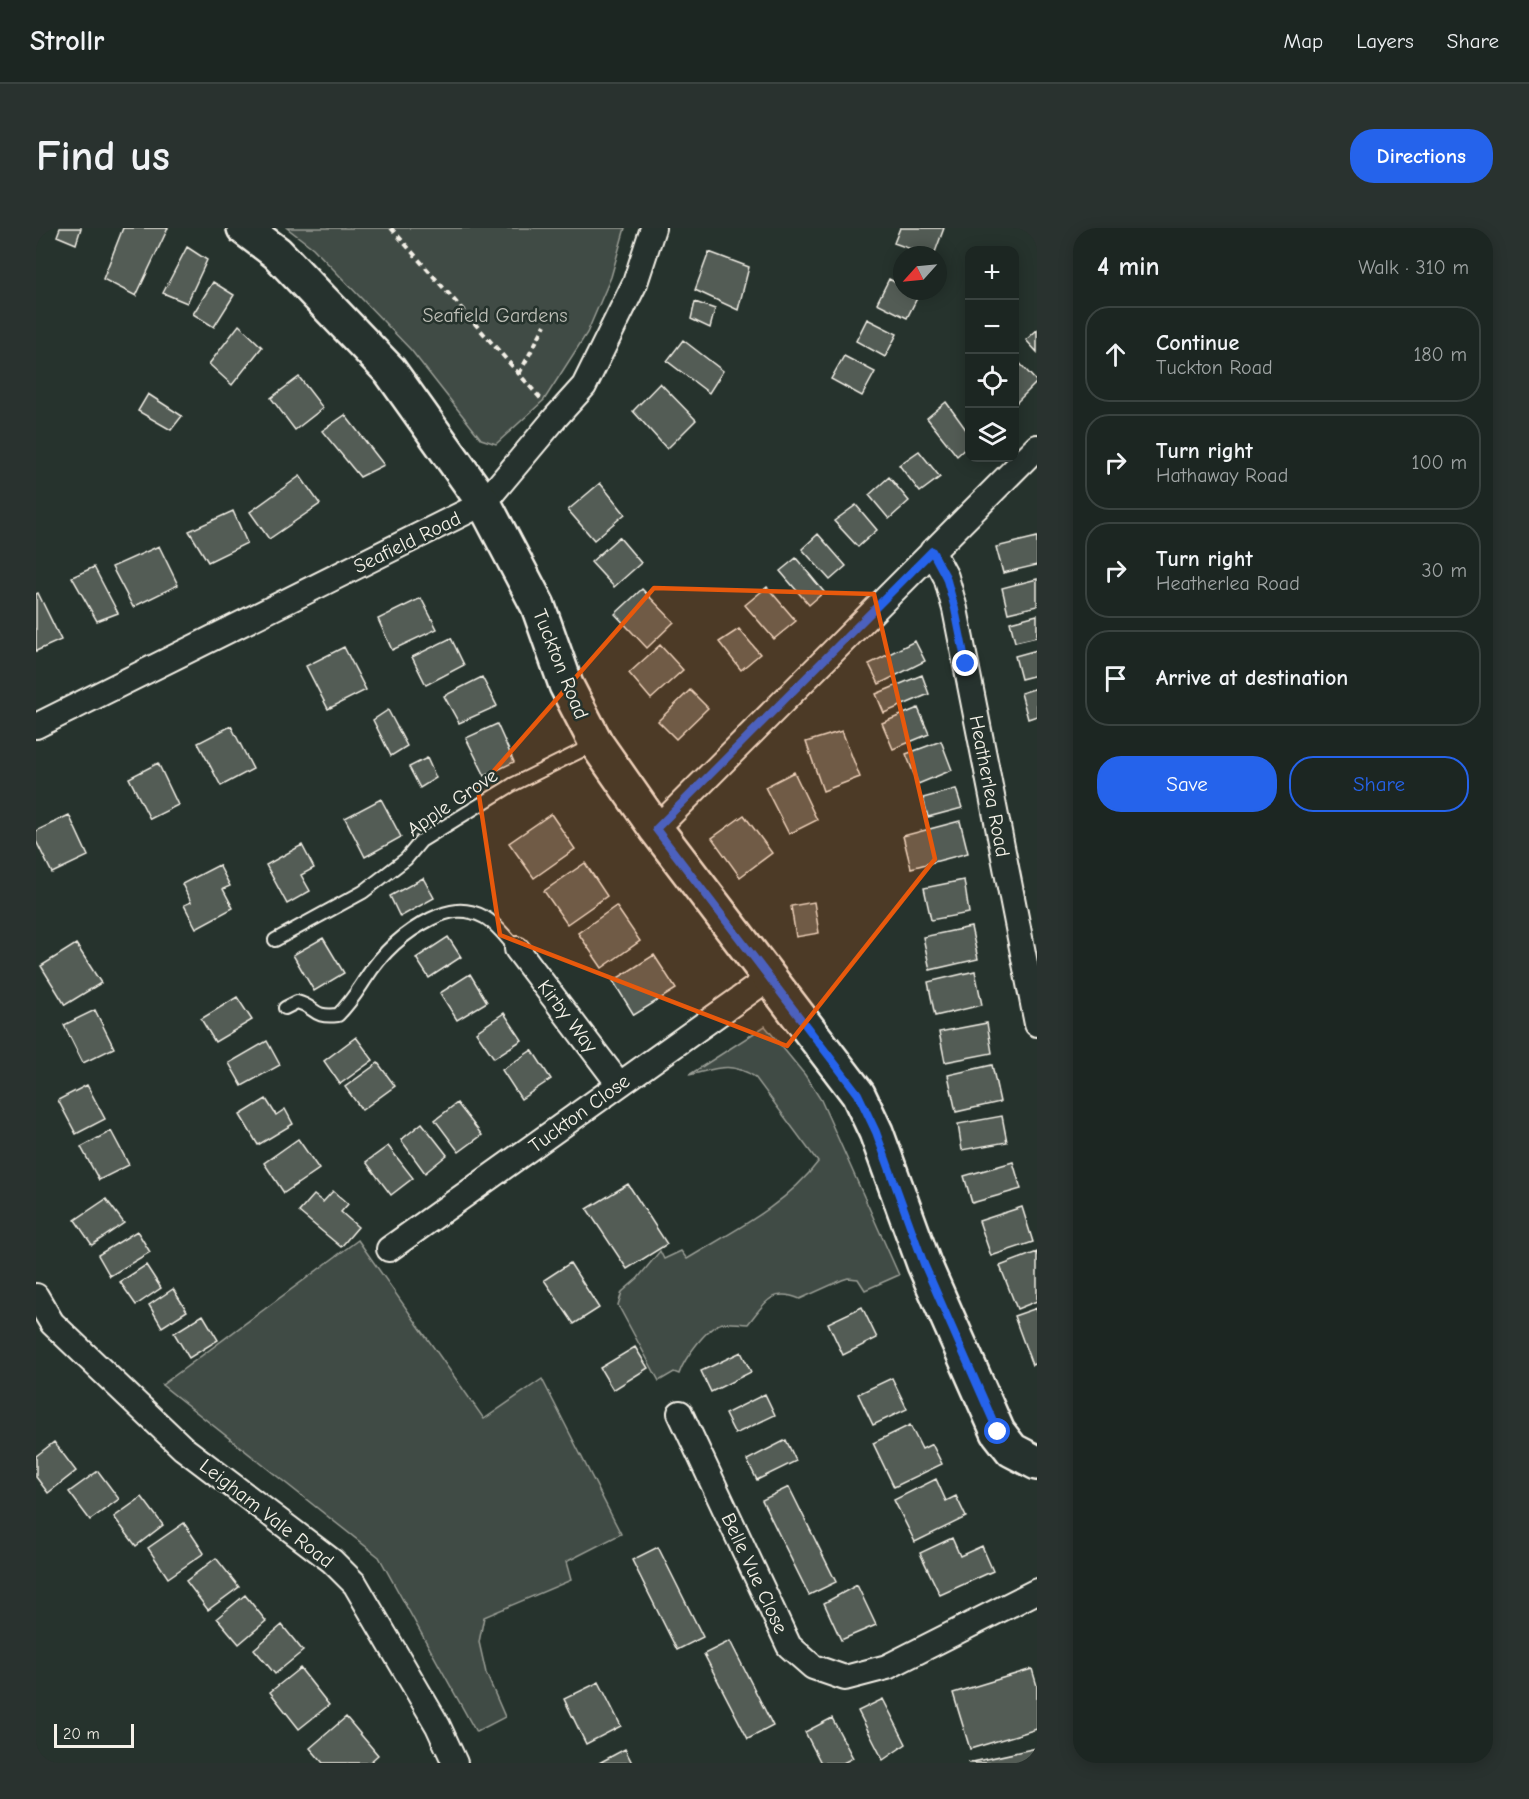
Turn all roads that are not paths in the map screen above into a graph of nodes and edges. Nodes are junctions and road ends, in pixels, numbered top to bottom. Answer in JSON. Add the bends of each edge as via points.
{"nodes":[{"id":1,"x":244,"y":228,"type":"edge"},
{"id":2,"x":653,"y":228,"type":"edge"},
{"id":3,"x":1037,"y":447,"type":"edge"},
{"id":4,"x":484,"y":503,"type":"junction"},
{"id":5,"x":932,"y":551,"type":"junction"},
{"id":6,"x":36,"y":726,"type":"edge"},
{"id":7,"x":596,"y":743,"type":"junction"},
{"id":8,"x":656,"y":829,"type":"junction"},
{"id":9,"x":275,"y":940,"type":"dead end"},
{"id":10,"x":517,"y":948,"type":"joint"},
{"id":11,"x":769,"y":978,"type":"junction"},
{"id":12,"x":285,"y":1008,"type":"dead end"},
{"id":13,"x":1037,"y":1024,"type":"edge"},
{"id":14,"x":619,"y":1084,"type":"junction"},
{"id":15,"x":389,"y":1249,"type":"dead end"},
{"id":16,"x":36,"y":1296,"type":"edge"},
{"id":17,"x":680,"y":1413,"type":"dead end"},
{"id":18,"x":1037,"y":1463,"type":"edge"},
{"id":19,"x":1037,"y":1592,"type":"edge"},
{"id":20,"x":455,"y":1763,"type":"edge"}],
"edges":[{"from":1,"to":4,"type":"street","name":"Tuckton Road","via":[[277,253],[390,371]]},
{"from":2,"to":4,"type":"street","name":"Seafield Road","via":[[635,283],[584,387]]},
{"from":3,"to":5,"type":"street"},
{"from":4,"to":6,"type":"street","name":"Seafield Road"},
{"from":4,"to":7,"type":"street","name":"Tuckton Road","via":[[538,606],[566,684]]},
{"from":5,"to":8,"type":"street"},
{"from":5,"to":13,"type":"street","name":"Heatherlea Road","via":[[946,577],[955,609]]},
{"from":7,"to":8,"type":"street","name":"Tuckton Road"},
{"from":7,"to":9,"type":"lane","name":"Apple Grove","via":[[502,791],[421,842],[406,859],[363,892]]},
{"from":8,"to":11,"type":"street","name":"Tuckton Road"},
{"from":10,"to":12,"type":"lane","via":[[486,918],[467,909],[443,913],[411,929],[390,949],[338,1015],[316,1014],[297,1002]]},
{"from":10,"to":14,"type":"street","name":"Kirby Way"},
{"from":11,"to":14,"type":"street","name":"Tuckton Close"},
{"from":11,"to":18,"type":"street","name":"Tuckton Road","via":[[858,1094],[876,1132],[924,1264],[998,1432],[1012,1450]]},
{"from":14,"to":15,"type":"street","name":"Tuckton Close"},
{"from":16,"to":20,"type":"street","name":"Leigham Vale Road","via":[[52,1323],[183,1448],[332,1561],[355,1584],[438,1726]]},
{"from":17,"to":19,"type":"street","name":"Belle Vue Close","via":[[789,1646],[813,1667],[845,1678],[887,1667]]}]}
